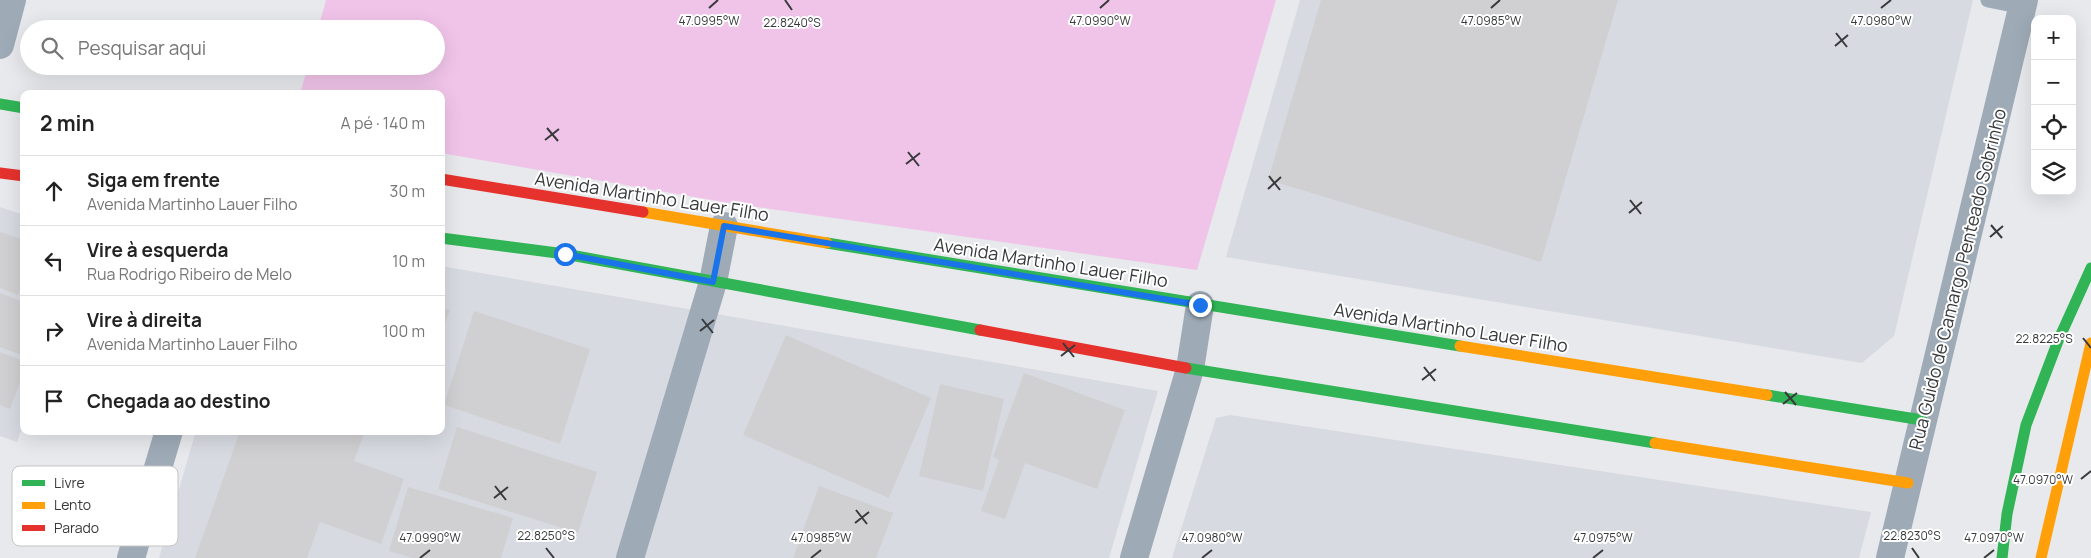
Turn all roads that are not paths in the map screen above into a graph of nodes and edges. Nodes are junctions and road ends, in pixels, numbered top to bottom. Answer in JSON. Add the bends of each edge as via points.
{"nodes":[{"id":1,"x":12,"y":0,"type":"edge"},
{"id":2,"x":1988,"y":0,"type":"edge"},
{"id":3,"x":2024,"y":3,"type":"edge"},
{"id":4,"x":0,"y":45,"type":"edge"},
{"id":5,"x":0,"y":104,"type":"edge"},
{"id":6,"x":20,"y":107,"type":"edge"},
{"id":7,"x":0,"y":173,"type":"edge"},
{"id":8,"x":20,"y":176,"type":"edge"},
{"id":9,"x":445,"y":180,"type":"edge"},
{"id":10,"x":724,"y":226,"type":"junction"},
{"id":11,"x":445,"y":239,"type":"edge"},
{"id":12,"x":2091,"y":268,"type":"edge"},
{"id":13,"x":713,"y":282,"type":"junction"},
{"id":14,"x":1200,"y":305,"type":"junction"},
{"id":15,"x":2091,"y":343,"type":"edge"},
{"id":16,"x":1190,"y":369,"type":"junction"},
{"id":17,"x":1922,"y":420,"type":"junction"},
{"id":18,"x":168,"y":435,"type":"edge"},
{"id":19,"x":159,"y":466,"type":"edge"},
{"id":20,"x":1908,"y":483,"type":"junction"},
{"id":21,"x":135,"y":546,"type":"edge"},
{"id":22,"x":131,"y":558,"type":"edge"},
{"id":23,"x":630,"y":558,"type":"edge"},
{"id":24,"x":1134,"y":558,"type":"edge"},
{"id":25,"x":1890,"y":558,"type":"edge"},
{"id":26,"x":2002,"y":558,"type":"edge"},
{"id":27,"x":2041,"y":558,"type":"edge"}],
"edges":[{"from":1,"to":4,"type":"street"},
{"from":2,"to":3,"type":"lane"},
{"from":3,"to":17,"type":"street","name":"Rua Guido de Camargo Penteado Sobrinho"},
{"from":5,"to":6,"type":"main road"},
{"from":7,"to":8,"type":"main road"},
{"from":9,"to":10,"type":"main road","name":"Avenida Martinho Lauer Filho"},
{"from":10,"to":13,"type":"street"},
{"from":10,"to":14,"type":"main road","name":"Avenida Martinho Lauer Filho"},
{"from":11,"to":13,"type":"main road","via":[[565,254]]},
{"from":12,"to":26,"type":"main road","via":[[2058,341],[2026,425],[2007,514]]},
{"from":13,"to":16,"type":"main road"},
{"from":13,"to":23,"type":"street"},
{"from":14,"to":16,"type":"street"},
{"from":14,"to":17,"type":"main road","name":"Avenida Martinho Lauer Filho"},
{"from":15,"to":27,"type":"main road"},
{"from":16,"to":20,"type":"main road"},
{"from":16,"to":24,"type":"street"},
{"from":17,"to":20,"type":"street","name":"Rua Guido de Camargo Penteado Sobrinho"},
{"from":18,"to":19,"type":"street"},
{"from":20,"to":25,"type":"street","name":"Rua Guido de Camargo Penteado Sobrinho"},
{"from":21,"to":22,"type":"street"}]}
